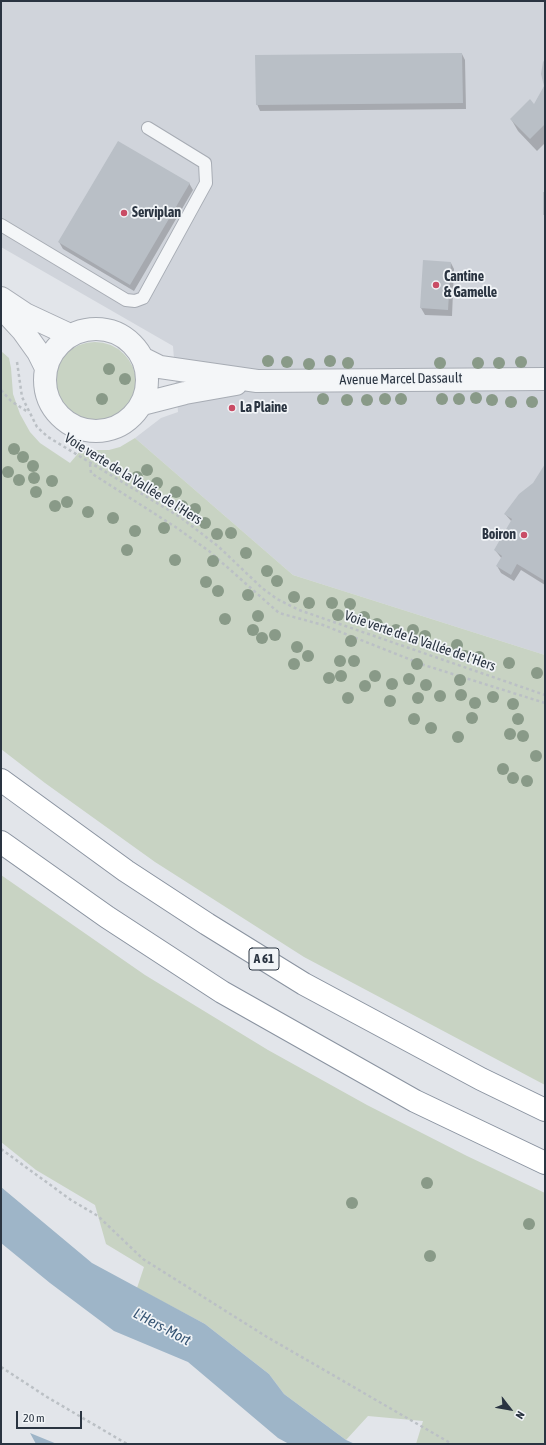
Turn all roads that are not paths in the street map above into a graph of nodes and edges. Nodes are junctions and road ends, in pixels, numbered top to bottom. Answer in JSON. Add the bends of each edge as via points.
{"nodes":[{"id":1,"x":148,"y":128,"type":"dead end"},
{"id":2,"x":1,"y":225,"type":"edge"},
{"id":3,"x":1,"y":298,"type":"edge"},
{"id":4,"x":1,"y":306,"type":"edge"},
{"id":5,"x":70,"y":335,"type":"junction"},
{"id":6,"x":142,"y":358,"type":"junction"},
{"id":7,"x":46,"y":368,"type":"junction"},
{"id":8,"x":545,"y":378,"type":"edge"},
{"id":9,"x":257,"y":381,"type":"junction"},
{"id":10,"x":142,"y":404,"type":"junction"},
{"id":11,"x":1,"y":780,"type":"edge"},
{"id":12,"x":1,"y":842,"type":"edge"},
{"id":13,"x":545,"y":1110,"type":"edge"},
{"id":14,"x":545,"y":1164,"type":"edge"}],
"edges":[{"from":1,"to":2,"type":"lane","via":[[205,162],[206,183],[143,298],[135,301],[126,300]]},
{"from":3,"to":5,"type":"street","via":[[26,314]]},
{"from":4,"to":7,"type":"street","via":[[23,331]]},
{"from":5,"to":6,"type":"street","name":"Avenue Marcel Dassault","via":[[88,329],[106,330],[123,336]]},
{"from":5,"to":7,"type":"street","name":"Avenue Marcel Dassault","via":[[59,344]]},
{"from":6,"to":9,"type":"street","name":"Avenue Marcel Dassault","via":[[160,367]]},
{"from":6,"to":10,"type":"street","name":"Avenue Marcel Dassault","via":[[148,377]]},
{"from":7,"to":10,"type":"street","name":"Avenue Marcel Dassault","via":[[44,384],[48,401],[57,415],[71,426],[86,431],[103,432],[132,417]]},
{"from":8,"to":9,"type":"street","name":"Avenue Marcel Dassault"},
{"from":9,"to":10,"type":"street","name":"Avenue Marcel Dassault","via":[[185,393]]},
{"from":11,"to":13,"type":"highway","number":"A 61","via":[[126,871],[304,984],[481,1079]]},
{"from":12,"to":14,"type":"highway","via":[[108,918],[222,992],[416,1101]]}]}
